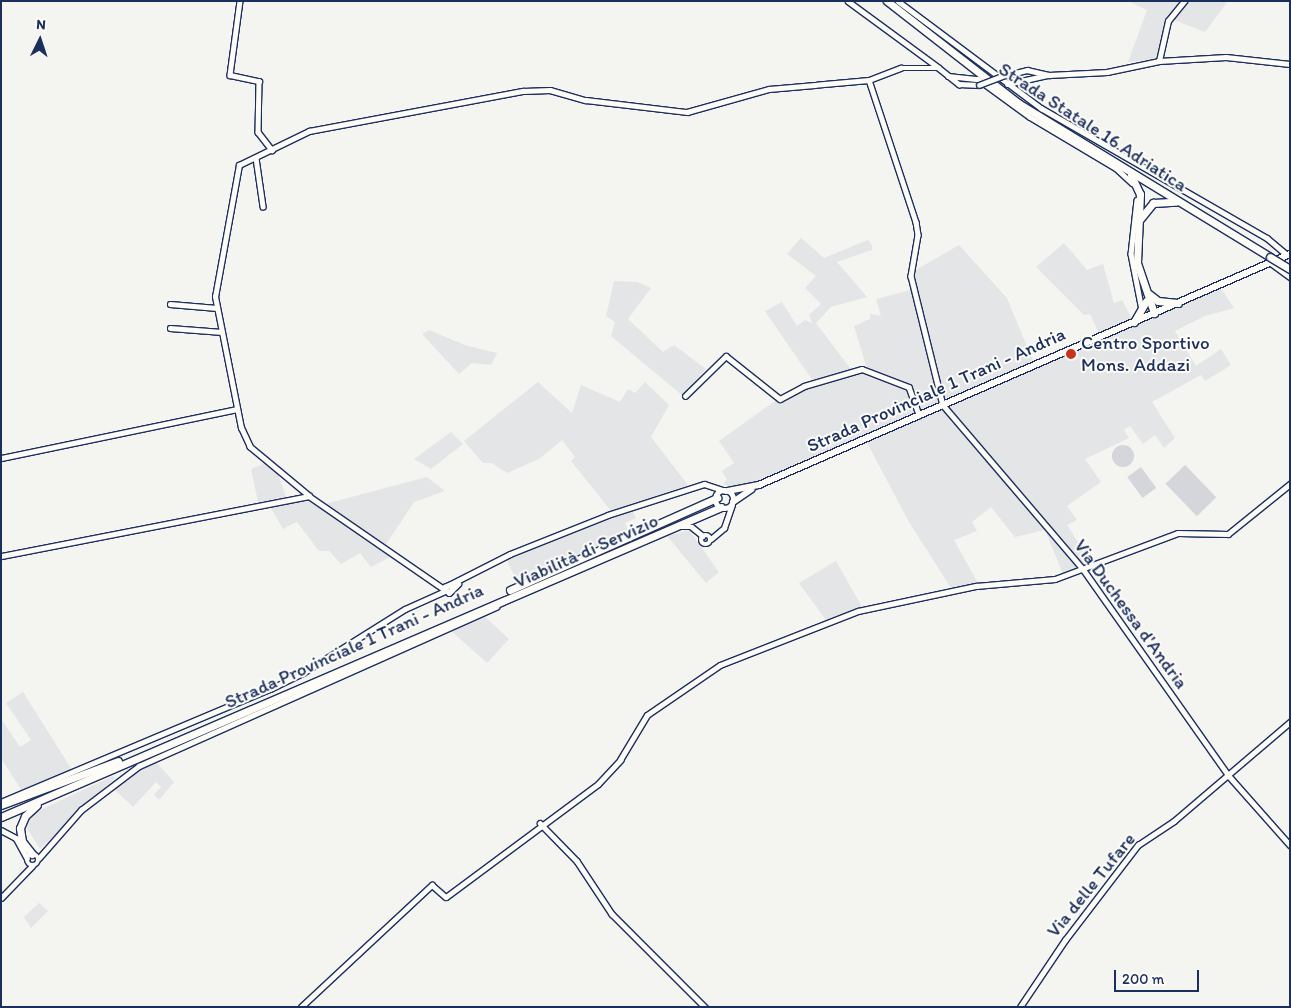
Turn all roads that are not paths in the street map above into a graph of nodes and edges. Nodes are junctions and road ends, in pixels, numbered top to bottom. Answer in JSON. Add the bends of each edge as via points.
{"nodes":[{"id":1,"x":240,"y":1,"type":"edge"},
{"id":2,"x":848,"y":1,"type":"edge"},
{"id":3,"x":889,"y":1,"type":"edge"},
{"id":4,"x":898,"y":1,"type":"edge"},
{"id":5,"x":1184,"y":1,"type":"edge"},
{"id":6,"x":1159,"y":62,"type":"junction"},
{"id":7,"x":1290,"y":64,"type":"edge"},
{"id":8,"x":939,"y":68,"type":"junction"},
{"id":9,"x":1049,"y":75,"type":"junction"},
{"id":10,"x":947,"y":76,"type":"junction"},
{"id":11,"x":869,"y":80,"type":"junction"},
{"id":12,"x":1007,"y":84,"type":"junction"},
{"id":13,"x":272,"y":150,"type":"junction"},
{"id":14,"x":256,"y":158,"type":"junction"},
{"id":15,"x":1113,"y":162,"type":"junction"},
{"id":16,"x":263,"y":206,"type":"dead end"},
{"id":17,"x":1214,"y":223,"type":"junction"},
{"id":18,"x":1138,"y":224,"type":"junction"},
{"id":19,"x":1288,"y":255,"type":"edge"},
{"id":20,"x":1271,"y":258,"type":"junction"},
{"id":21,"x":1290,"y":264,"type":"edge"},
{"id":22,"x":1290,"y":269,"type":"edge"},
{"id":23,"x":1290,"y":277,"type":"edge"},
{"id":24,"x":1147,"y":293,"type":"junction"},
{"id":25,"x":1178,"y":303,"type":"junction"},
{"id":26,"x":170,"y":304,"type":"dead end"},
{"id":27,"x":216,"y":308,"type":"junction"},
{"id":28,"x":1154,"y":313,"type":"junction"},
{"id":29,"x":1132,"y":323,"type":"junction"},
{"id":30,"x":170,"y":328,"type":"dead end"},
{"id":31,"x":222,"y":332,"type":"junction"},
{"id":32,"x":685,"y":396,"type":"dead end"},
{"id":33,"x":943,"y":405,"type":"junction"},
{"id":34,"x":238,"y":409,"type":"junction"},
{"id":35,"x":919,"y":416,"type":"junction"},
{"id":36,"x":1,"y":458,"type":"edge"},
{"id":37,"x":1290,"y":484,"type":"edge"},
{"id":38,"x":759,"y":485,"type":"junction"},
{"id":39,"x":718,"y":486,"type":"junction"},
{"id":40,"x":726,"y":491,"type":"junction"},
{"id":41,"x":309,"y":496,"type":"junction"},
{"id":42,"x":717,"y":496,"type":"junction"},
{"id":43,"x":732,"y":504,"type":"junction"},
{"id":44,"x":721,"y":507,"type":"junction"},
{"id":45,"x":1,"y":556,"type":"edge"},
{"id":46,"x":1083,"y":569,"type":"junction"},
{"id":47,"x":458,"y":583,"type":"junction"},
{"id":48,"x":446,"y":588,"type":"junction"},
{"id":49,"x":1290,"y":722,"type":"edge"},
{"id":50,"x":118,"y":761,"type":"junction"},
{"id":51,"x":1229,"y":776,"type":"junction"},
{"id":52,"x":68,"y":788,"type":"junction"},
{"id":53,"x":1,"y":803,"type":"edge"},
{"id":54,"x":1,"y":812,"type":"edge"},
{"id":55,"x":1,"y":817,"type":"edge"},
{"id":56,"x":540,"y":824,"type":"junction"},
{"id":57,"x":1,"y":830,"type":"edge"},
{"id":58,"x":1290,"y":845,"type":"edge"},
{"id":59,"x":31,"y":860,"type":"junction"},
{"id":60,"x":1,"y":898,"type":"edge"},
{"id":61,"x":301,"y":1007,"type":"edge"},
{"id":62,"x":705,"y":1007,"type":"edge"},
{"id":63,"x":1020,"y":1007,"type":"edge"}],
"edges":[{"from":1,"to":13,"type":"street","via":[[230,76],[259,81],[258,132]]},
{"from":2,"to":8,"type":"street"},
{"from":3,"to":15,"type":"highway","name":"Strada Statale 16 Adriatica","via":[[1018,103]]},
{"from":3,"to":20,"type":"highway","name":"Strada Statale 16 Adriatica","via":[[1019,99]]},
{"from":4,"to":12,"type":"street"},
{"from":5,"to":6,"type":"street","via":[[1168,21]]},
{"from":6,"to":7,"type":"street","via":[[1246,56]]},
{"from":6,"to":9,"type":"street","via":[[1107,72]]},
{"from":8,"to":10,"type":"street"},
{"from":8,"to":11,"type":"street","via":[[901,68]]},
{"from":9,"to":10,"type":"street","bridge":true,"via":[[1034,70],[966,86]]},
{"from":9,"to":12,"type":"street"},
{"from":10,"to":29,"type":"street","via":[[978,79],[1030,117],[1116,168],[1135,186],[1137,197],[1131,254],[1142,301]]},
{"from":11,"to":13,"type":"street","via":[[769,89],[687,112],[586,100],[550,90],[523,91],[345,122],[309,131]]},
{"from":11,"to":33,"type":"street","via":[[916,222],[918,235],[911,276]]},
{"from":12,"to":19,"type":"street","via":[[1143,169],[1273,242]]},
{"from":13,"to":14,"type":"street"},
{"from":14,"to":16,"type":"street"},
{"from":14,"to":27,"type":"street","via":[[235,168],[217,282]]},
{"from":15,"to":17,"type":"highway","name":"Strada Statale 16 Adriatica"},
{"from":15,"to":18,"type":"highway","via":[[1137,183]]},
{"from":17,"to":18,"type":"highway","via":[[1166,200],[1148,207]]},
{"from":17,"to":20,"type":"highway","name":"Strada Statale 16 Adriatica"},
{"from":18,"to":24,"type":"highway","via":[[1137,263]]},
{"from":19,"to":20,"type":"main road","name":"Strada Provinciale 1 Trani - Andria"},
{"from":20,"to":21,"type":"highway","name":"Strada Statale 16 Adriatica"},
{"from":20,"to":22,"type":"highway","name":"Strada Statale 16 Adriatica","bridge":true},
{"from":20,"to":23,"type":"street"},
{"from":20,"to":25,"type":"main road","name":"Strada Provinciale 1 Trani - Andria"},
{"from":24,"to":25,"type":"highway","via":[[1158,301]]},
{"from":24,"to":28,"type":"highway","via":[[1155,306]]},
{"from":24,"to":29,"type":"highway"},
{"from":25,"to":28,"type":"main road","name":"Strada Provinciale 1 Trani - Andria"},
{"from":26,"to":27,"type":"street"},
{"from":27,"to":31,"type":"street"},
{"from":28,"to":29,"type":"main road","name":"Strada Provinciale 1 Trani - Andria"},
{"from":29,"to":33,"type":"main road","name":"Strada Provinciale 1 Trani - Andria"},
{"from":30,"to":31,"type":"street"},
{"from":31,"to":34,"type":"street"},
{"from":32,"to":35,"type":"street","via":[[726,356],[780,399],[804,386],[862,369],[909,387]]},
{"from":33,"to":35,"type":"main road","name":"Strada Provinciale 1 Trani - Andria"},
{"from":33,"to":46,"type":"street","name":"Via Duchessa d'Andria"},
{"from":34,"to":36,"type":"street"},
{"from":34,"to":41,"type":"street","via":[[250,447]]},
{"from":35,"to":38,"type":"main road","name":"Strada Provinciale 1 Trani - Andria"},
{"from":37,"to":46,"type":"street","via":[[1228,534],[1178,533]]},
{"from":38,"to":40,"type":"main road","name":"Strada Provinciale 1 Trani - Andria"},
{"from":38,"to":43,"type":"main road","name":"Strada Provinciale 1 Trani - Andria"},
{"from":39,"to":40,"type":"street"},
{"from":39,"to":42,"type":"street"},
{"from":39,"to":47,"type":"street","via":[[696,485],[608,515],[510,554]]},
{"from":40,"to":42,"type":"main road","name":"Strada Provinciale 1 Trani - Andria"},
{"from":40,"to":43,"type":"main road"},
{"from":41,"to":45,"type":"street"},
{"from":41,"to":48,"type":"street"},
{"from":42,"to":44,"type":"main road"},
{"from":42,"to":50,"type":"highway","name":"Strada Provinciale 1 Trani - Andria"},
{"from":43,"to":44,"type":"main road","name":"Strada Provinciale 1 Trani - Andria"},
{"from":43,"to":59,"type":"street","name":"Viabilità di Servizio","via":[[724,528],[711,539],[692,527],[675,529],[152,760],[81,810]]},
{"from":44,"to":52,"type":"highway","name":"Strada Provinciale 1 Trani - Andria"},
{"from":46,"to":51,"type":"street","name":"Via Duchessa d'Andria"},
{"from":46,"to":56,"type":"street","via":[[1055,579],[976,586],[858,611],[747,652],[720,665],[686,692],[655,708],[641,723],[613,770]]},
{"from":47,"to":48,"type":"street"},
{"from":47,"to":48,"type":"street","via":[[452,590]]},
{"from":48,"to":53,"type":"street","via":[[278,685]]},
{"from":49,"to":51,"type":"street"},
{"from":50,"to":53,"type":"highway"},
{"from":50,"to":54,"type":"highway","name":"Strada Provinciale 1 Trani - Andria"},
{"from":51,"to":58,"type":"street","name":"Via Duchessa d'Andria"},
{"from":51,"to":63,"type":"street","name":"Via delle Tufare","via":[[1138,845],[1065,940]]},
{"from":52,"to":55,"type":"highway","name":"Strada Provinciale 1 Trani - Andria"},
{"from":52,"to":59,"type":"highway","via":[[37,805],[21,822],[20,835]]},
{"from":56,"to":61,"type":"street","via":[[446,897],[432,885]]},
{"from":56,"to":62,"type":"street","via":[[577,861],[612,914]]},
{"from":57,"to":59,"type":"street","via":[[16,838]]},
{"from":59,"to":60,"type":"street","name":"Viabilità di Servizio"}]}
